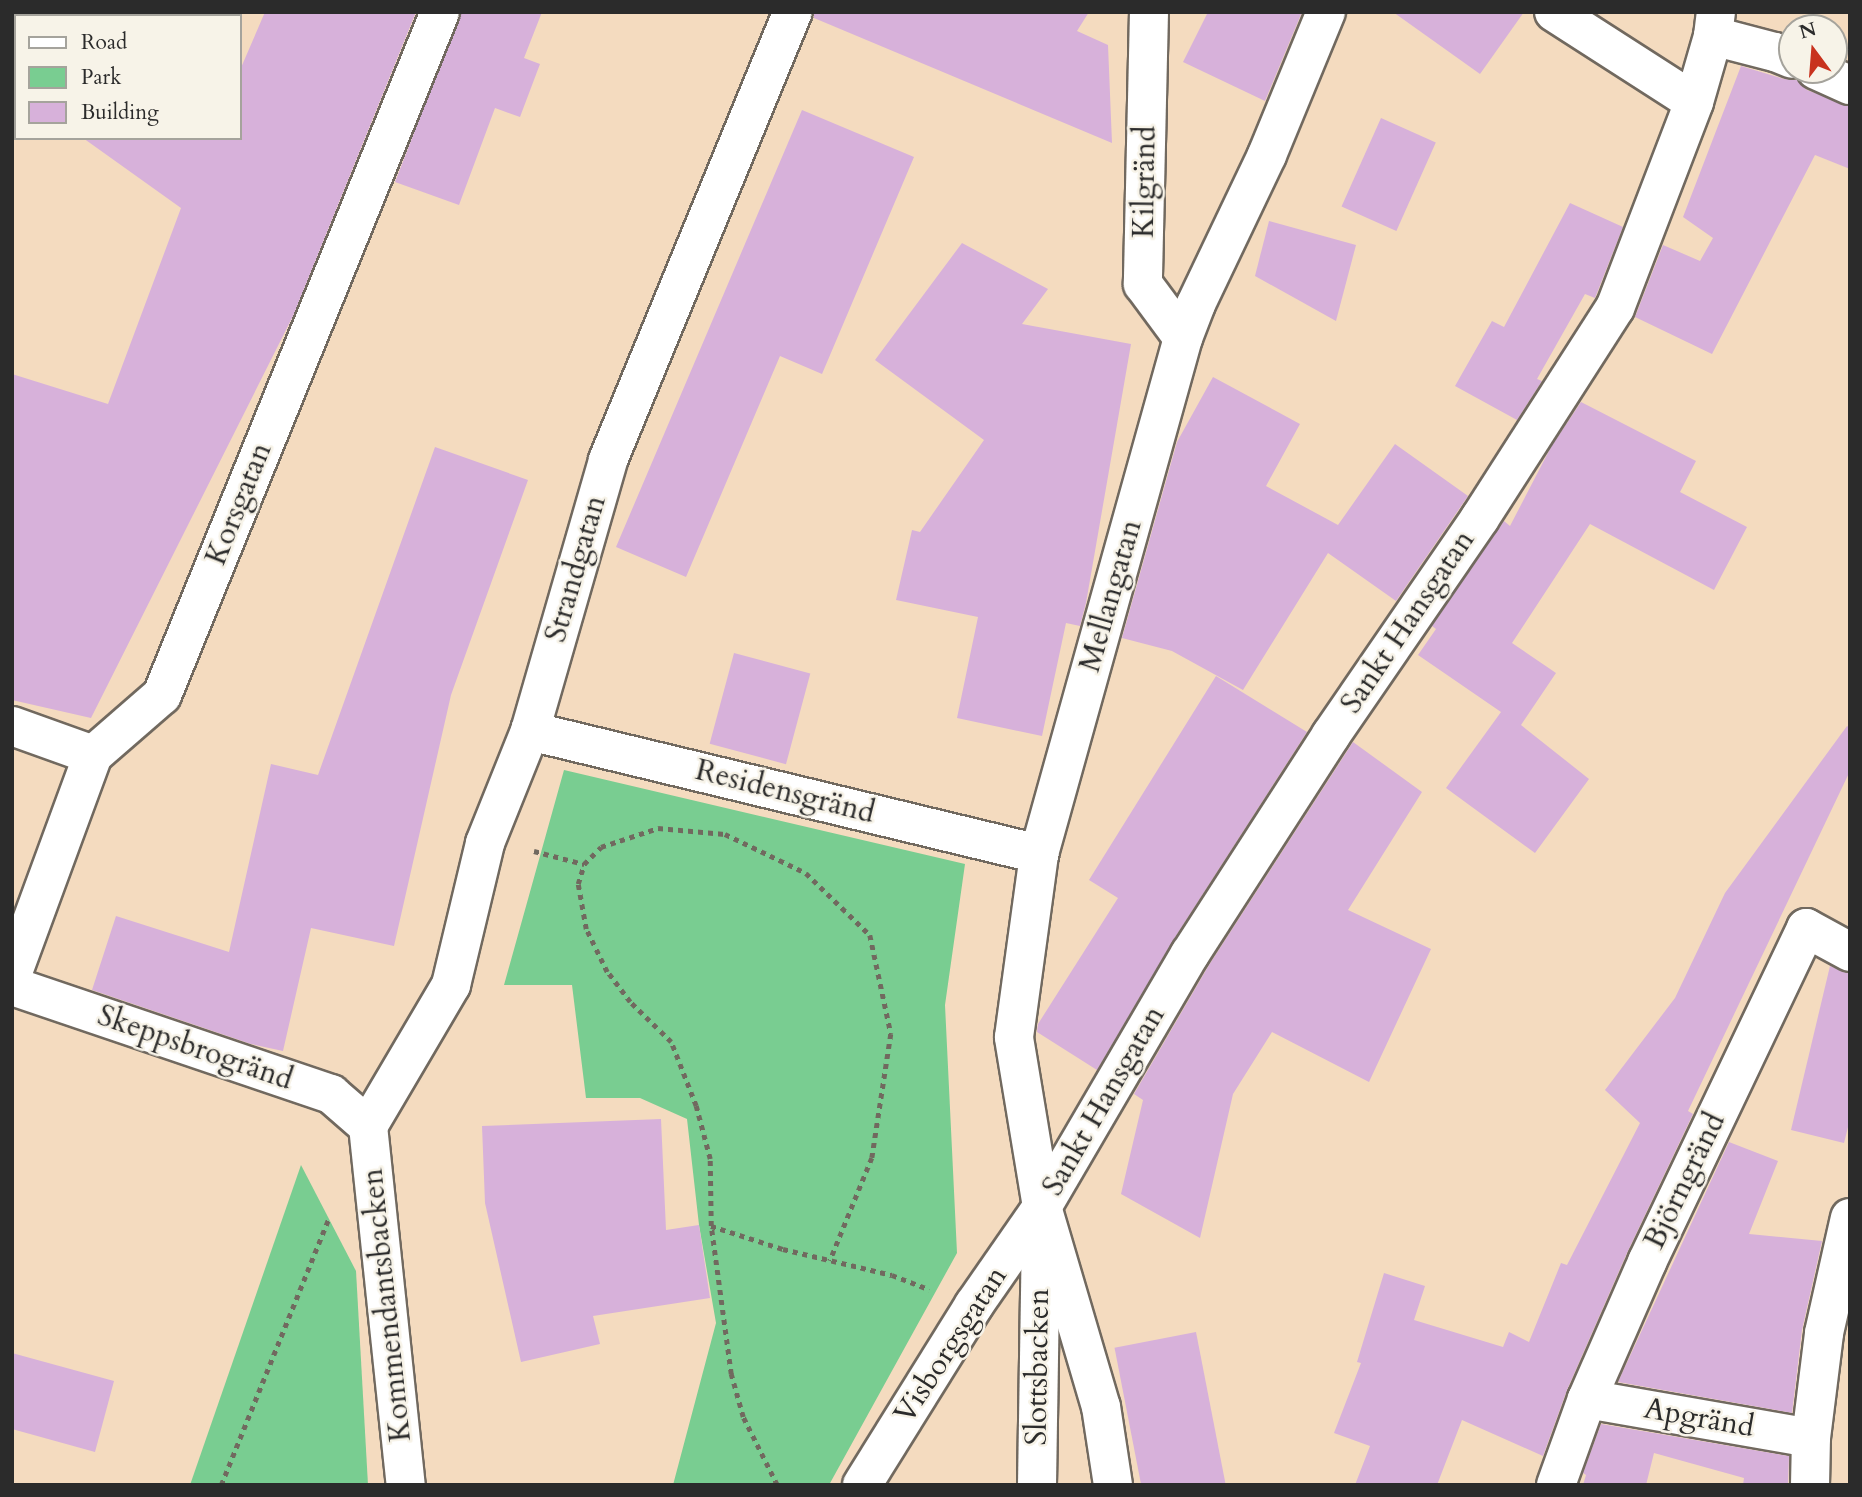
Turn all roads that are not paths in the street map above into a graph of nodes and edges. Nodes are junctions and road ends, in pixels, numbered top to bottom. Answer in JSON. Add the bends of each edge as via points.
{"nodes":[{"id":1,"x":440,"y":12,"type":"edge"},
{"id":2,"x":793,"y":12,"type":"edge"},
{"id":3,"x":1149,"y":12,"type":"edge"},
{"id":4,"x":1326,"y":12,"type":"edge"},
{"id":5,"x":1554,"y":12,"type":"edge"},
{"id":6,"x":1714,"y":24,"type":"edge"},
{"id":7,"x":1778,"y":54,"type":"edge"},
{"id":8,"x":1694,"y":102,"type":"junction"},
{"id":9,"x":1183,"y":338,"type":"junction"},
{"id":10,"x":12,"y":726,"type":"edge"},
{"id":11,"x":530,"y":731,"type":"junction"},
{"id":12,"x":93,"y":755,"type":"junction"},
{"id":13,"x":1039,"y":854,"type":"junction"},
{"id":14,"x":1850,"y":952,"type":"edge"},
{"id":15,"x":12,"y":975,"type":"edge"},
{"id":16,"x":12,"y":986,"type":"edge"},
{"id":17,"x":368,"y":1126,"type":"junction"},
{"id":18,"x":1042,"y":1207,"type":"junction"},
{"id":19,"x":1850,"y":1218,"type":"edge"},
{"id":20,"x":1587,"y":1399,"type":"junction"},
{"id":21,"x":1811,"y":1438,"type":"junction"},
{"id":22,"x":406,"y":1485,"type":"edge"},
{"id":23,"x":862,"y":1485,"type":"edge"},
{"id":24,"x":1037,"y":1485,"type":"edge"},
{"id":25,"x":1113,"y":1485,"type":"edge"},
{"id":26,"x":1556,"y":1485,"type":"edge"},
{"id":27,"x":1810,"y":1485,"type":"edge"}],
"edges":[{"from":1,"to":12,"type":"street","name":"Korsgatan","via":[[162,695]]},
{"from":2,"to":11,"type":"street","name":"Strandgatan","via":[[608,460]]},
{"from":3,"to":9,"type":"street","name":"Kilgränd","via":[[1143,284]]},
{"from":4,"to":9,"type":"street","name":"Mellangatan"},
{"from":5,"to":8,"type":"street"},
{"from":6,"to":7,"type":"street"},
{"from":6,"to":8,"type":"street","name":"Sankt Hansgatan"},
{"from":8,"to":18,"type":"street","name":"Sankt Hansgatan","via":[[1615,308],[1190,954]]},
{"from":9,"to":13,"type":"street","name":"Mellangatan"},
{"from":10,"to":12,"type":"street"},
{"from":11,"to":13,"type":"street","name":"Residensgränd"},
{"from":11,"to":17,"type":"street","name":"Strandgatan","via":[[485,843],[451,985]]},
{"from":12,"to":15,"type":"street","name":"Korsgatan"},
{"from":13,"to":18,"type":"street","name":"Mellangatan","via":[[1014,1037]]},
{"from":14,"to":20,"type":"street","name":"Björngränd","via":[[1806,928]]},
{"from":16,"to":17,"type":"street","name":"Skeppsbrogränd","via":[[331,1094]]},
{"from":17,"to":22,"type":"street","name":"Kommendantsbacken"},
{"from":18,"to":23,"type":"street","name":"Visborgsgatan"},
{"from":18,"to":24,"type":"street","name":"Slottsbacken"},
{"from":18,"to":25,"type":"street","via":[[1101,1407]]},
{"from":19,"to":21,"type":"street","via":[[1824,1333]]},
{"from":20,"to":21,"type":"street","name":"Apgränd"},
{"from":20,"to":26,"type":"street","name":"Björngränd"},
{"from":21,"to":27,"type":"street"}]}
